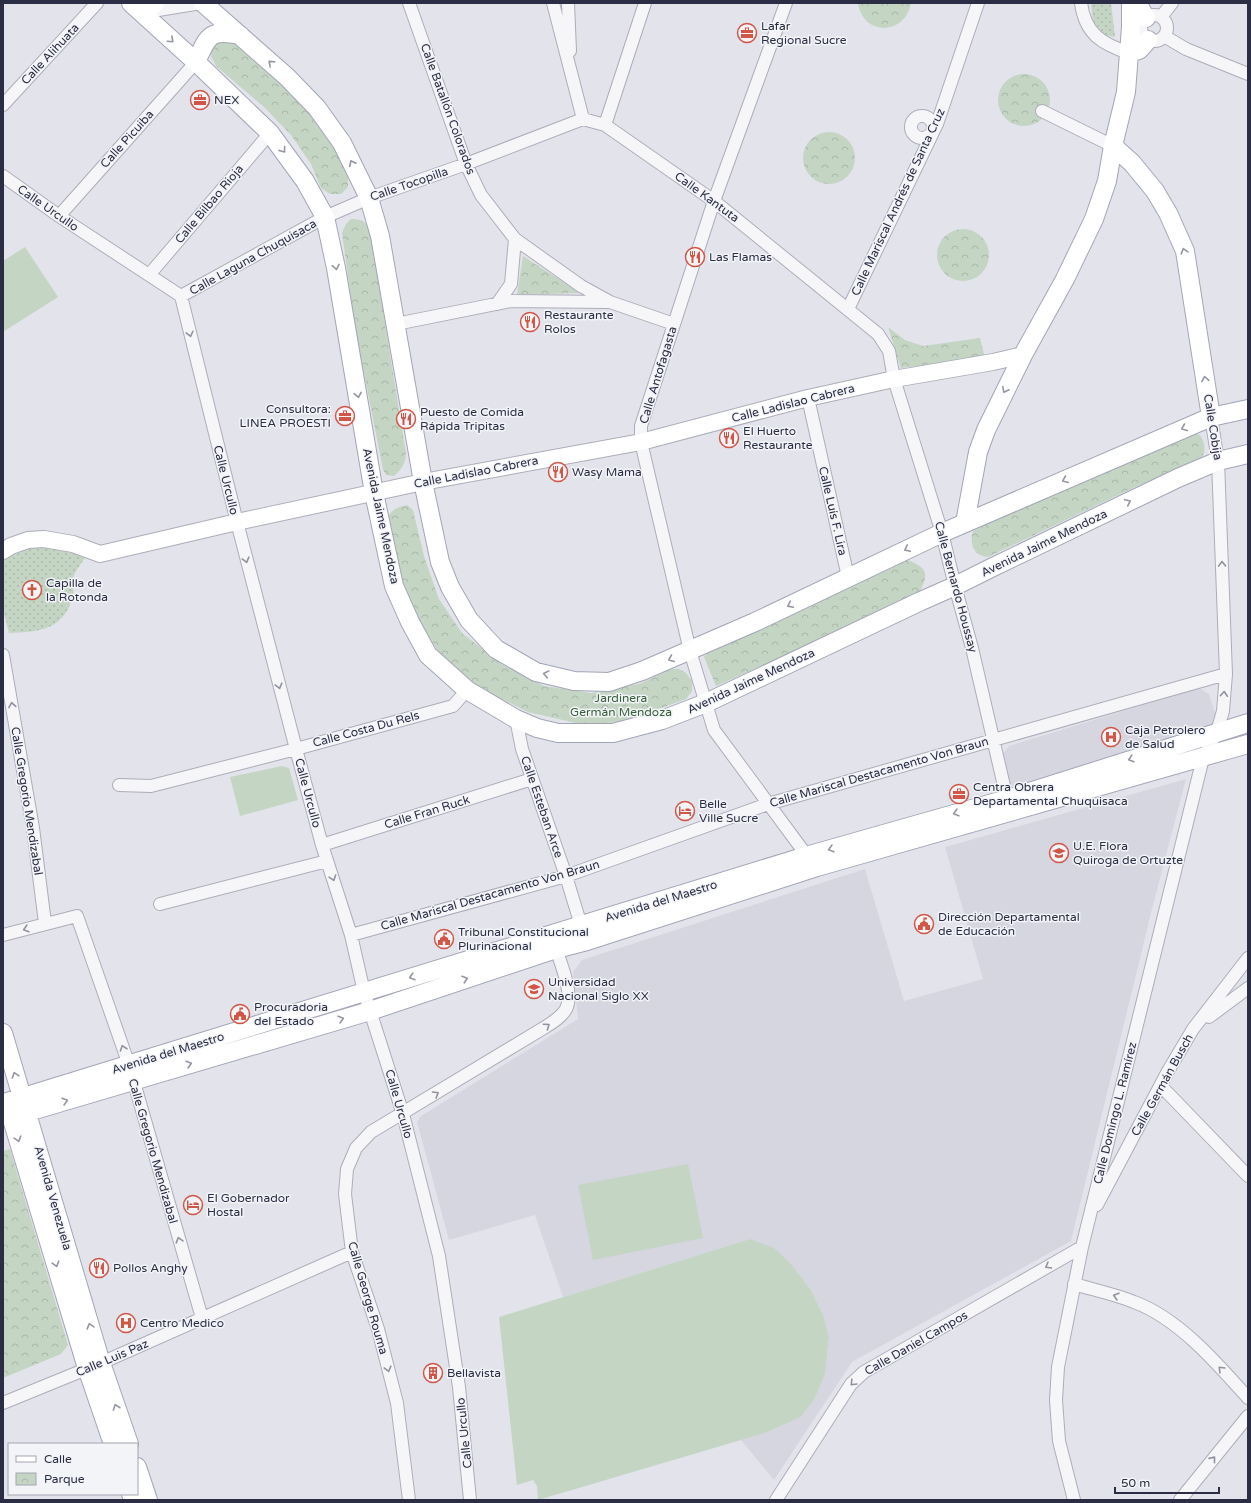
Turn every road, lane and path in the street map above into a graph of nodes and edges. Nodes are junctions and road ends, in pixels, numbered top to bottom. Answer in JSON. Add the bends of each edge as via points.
{"nodes":[{"id":1,"x":97,"y":3,"type":"edge"},
{"id":2,"x":202,"y":3,"type":"edge"},
{"id":3,"x":409,"y":3,"type":"edge"},
{"id":4,"x":553,"y":3,"type":"edge"},
{"id":5,"x":568,"y":3,"type":"edge"},
{"id":6,"x":645,"y":3,"type":"edge"},
{"id":7,"x":786,"y":3,"type":"edge"},
{"id":8,"x":978,"y":3,"type":"edge"},
{"id":9,"x":1081,"y":3,"type":"edge"},
{"id":10,"x":1131,"y":3,"type":"edge"},
{"id":11,"x":1172,"y":3,"type":"edge"},
{"id":12,"x":143,"y":6,"type":"edge"},
{"id":13,"x":1148,"y":13,"type":"edge"},
{"id":14,"x":240,"y":35,"type":"junction"},
{"id":15,"x":1156,"y":38,"type":"junction"},
{"id":16,"x":1129,"y":53,"type":"junction"},
{"id":17,"x":196,"y":62,"type":"junction"},
{"id":18,"x":1248,"y":74,"type":"edge"},
{"id":19,"x":571,"y":76,"type":"junction"},
{"id":20,"x":3,"y":105,"type":"edge"},
{"id":21,"x":1042,"y":111,"type":"dead end"},
{"id":22,"x":583,"y":119,"type":"junction"},
{"id":23,"x":605,"y":125,"type":"junction"},
{"id":24,"x":270,"y":133,"type":"junction"},
{"id":25,"x":1113,"y":146,"type":"junction"},
{"id":26,"x":466,"y":164,"type":"junction"},
{"id":27,"x":3,"y":176,"type":"edge"},
{"id":28,"x":369,"y":198,"type":"junction"},
{"id":29,"x":714,"y":201,"type":"junction"},
{"id":30,"x":59,"y":216,"type":"junction"},
{"id":31,"x":325,"y":217,"type":"junction"},
{"id":32,"x":514,"y":239,"type":"junction"},
{"id":33,"x":149,"y":275,"type":"junction"},
{"id":34,"x":181,"y":296,"type":"junction"},
{"id":35,"x":610,"y":302,"type":"junction"},
{"id":36,"x":497,"y":304,"type":"junction"},
{"id":37,"x":848,"y":309,"type":"junction"},
{"id":38,"x":396,"y":324,"type":"junction"},
{"id":39,"x":674,"y":324,"type":"junction"},
{"id":40,"x":1023,"y":355,"type":"junction"},
{"id":41,"x":894,"y":379,"type":"junction"},
{"id":42,"x":808,"y":398,"type":"junction"},
{"id":43,"x":1248,"y":409,"type":"edge"},
{"id":44,"x":1211,"y":417,"type":"junction"},
{"id":45,"x":642,"y":442,"type":"junction"},
{"id":46,"x":1248,"y":454,"type":"edge"},
{"id":47,"x":1218,"y":461,"type":"junction"},
{"id":48,"x":423,"y":482,"type":"junction"},
{"id":49,"x":374,"y":493,"type":"junction"},
{"id":50,"x":237,"y":522,"type":"junction"},
{"id":51,"x":965,"y":523,"type":"junction"},
{"id":52,"x":942,"y":533,"type":"junction"},
{"id":53,"x":3,"y":551,"type":"edge"},
{"id":54,"x":848,"y":577,"type":"junction"},
{"id":55,"x":955,"y":586,"type":"junction"},
{"id":56,"x":690,"y":651,"type":"junction"},
{"id":57,"x":3,"y":654,"type":"edge"},
{"id":58,"x":1226,"y":674,"type":"junction"},
{"id":59,"x":467,"y":690,"type":"junction"},
{"id":60,"x":706,"y":703,"type":"junction"},
{"id":61,"x":516,"y":718,"type":"junction"},
{"id":62,"x":1248,"y":723,"type":"edge"},
{"id":63,"x":1217,"y":732,"type":"junction"},
{"id":64,"x":992,"y":740,"type":"junction"},
{"id":65,"x":1248,"y":744,"type":"edge"},
{"id":66,"x":296,"y":748,"type":"junction"},
{"id":67,"x":1203,"y":758,"type":"junction"},
{"id":68,"x":532,"y":779,"type":"junction"},
{"id":69,"x":118,"y":785,"type":"dead end"},
{"id":70,"x":1007,"y":799,"type":"junction"},
{"id":71,"x":768,"y":804,"type":"junction"},
{"id":72,"x":322,"y":845,"type":"junction"},
{"id":73,"x":327,"y":861,"type":"junction"},
{"id":74,"x":811,"y":862,"type":"junction"},
{"id":75,"x":566,"y":876,"type":"junction"},
{"id":76,"x":160,"y":904,"type":"dead end"},
{"id":77,"x":45,"y":923,"type":"junction"},
{"id":78,"x":583,"y":933,"type":"junction"},
{"id":79,"x":3,"y":935,"type":"edge"},
{"id":80,"x":351,"y":935,"type":"junction"},
{"id":81,"x":556,"y":949,"type":"junction"},
{"id":82,"x":1248,"y":958,"type":"edge"},
{"id":83,"x":1248,"y":988,"type":"edge"},
{"id":84,"x":364,"y":992,"type":"junction"},
{"id":85,"x":370,"y":1011,"type":"junction"},
{"id":86,"x":1193,"y":1029,"type":"junction"},
{"id":87,"x":3,"y":1033,"type":"edge"},
{"id":88,"x":131,"y":1073,"type":"junction"},
{"id":89,"x":1161,"y":1086,"type":"junction"},
{"id":90,"x":14,"y":1104,"type":"edge"},
{"id":91,"x":403,"y":1114,"type":"junction"},
{"id":92,"x":1248,"y":1176,"type":"edge"},
{"id":93,"x":1089,"y":1220,"type":"junction"},
{"id":94,"x":1082,"y":1247,"type":"junction"},
{"id":95,"x":352,"y":1252,"type":"junction"},
{"id":96,"x":1074,"y":1284,"type":"junction"},
{"id":97,"x":202,"y":1318,"type":"junction"},
{"id":98,"x":94,"y":1366,"type":"junction"},
{"id":99,"x":1248,"y":1398,"type":"edge"},
{"id":100,"x":3,"y":1403,"type":"edge"},
{"id":101,"x":1248,"y":1416,"type":"edge"},
{"id":102,"x":114,"y":1443,"type":"edge"},
{"id":103,"x":129,"y":1443,"type":"edge"},
{"id":104,"x":138,"y":1470,"type":"edge"},
{"id":105,"x":148,"y":1500,"type":"edge"},
{"id":106,"x":410,"y":1500,"type":"edge"},
{"id":107,"x":470,"y":1500,"type":"edge"},
{"id":108,"x":776,"y":1500,"type":"edge"},
{"id":109,"x":1074,"y":1500,"type":"edge"},
{"id":110,"x":1180,"y":1500,"type":"edge"}],
"edges":[{"from":1,"to":20,"type":"street","name":"Calle Alihuata"},
{"from":2,"to":12,"type":"street"},
{"from":2,"to":14,"type":"main road"},
{"from":3,"to":26,"type":"street","name":"Calle Batallón Colorados"},
{"from":4,"to":19,"type":"street"},
{"from":5,"to":19,"type":"street"},
{"from":6,"to":23,"type":"street"},
{"from":7,"to":29,"type":"street","name":"Calle Antofagasta"},
{"from":8,"to":37,"type":"street","name":"Calle Mariscal Andrés de Santa Cruz","via":[[937,124]]},
{"from":9,"to":16,"type":"street","via":[[1091,32],[1107,45]]},
{"from":10,"to":16,"type":"main road"},
{"from":11,"to":13,"type":"street"},
{"from":12,"to":17,"type":"main road","name":"Avenida Jaime Mendoza","one_way":true},
{"from":13,"to":15,"type":"street","via":[[1143,21],[1142,34]]},
{"from":13,"to":15,"type":"street","via":[[1166,24],[1166,32]]},
{"from":14,"to":17,"type":"main road","via":[[224,32],[213,35],[205,42]]},
{"from":28,"to":14,"type":"main road","one_way":true,"via":[[342,143],[317,108]]},
{"from":15,"to":16,"type":"main road","via":[[1139,50]]},
{"from":15,"to":18,"type":"street"},
{"from":16,"to":25,"type":"main road","via":[[1126,92]]},
{"from":17,"to":24,"type":"main road","name":"Avenida Jaime Mendoza"},
{"from":17,"to":30,"type":"street","name":"Calle Picuiba"},
{"from":19,"to":22,"type":"street"},
{"from":21,"to":25,"type":"street"},
{"from":22,"to":23,"type":"street","name":"Calle Kantuta"},
{"from":22,"to":26,"type":"street","name":"Calle Tocopilla"},
{"from":23,"to":29,"type":"street","name":"Calle Kantuta"},
{"from":24,"to":31,"type":"main road","name":"Avenida Jaime Mendoza","one_way":true,"via":[[305,181]]},
{"from":24,"to":33,"type":"street","name":"Calle Bilbao Rioja"},
{"from":25,"to":40,"type":"main road","via":[[1107,181],[1094,219],[1065,279]]},
{"from":44,"to":25,"type":"main road","name":"Calle Cobija","one_way":true,"via":[[1185,251],[1155,190],[1132,163]]},
{"from":26,"to":28,"type":"street","name":"Calle Tocopilla"},
{"from":26,"to":32,"type":"street","name":"Calle Batallón Colorados","via":[[481,195]]},
{"from":27,"to":30,"type":"street","name":"Calle Urcullo"},
{"from":28,"to":31,"type":"street","name":"Calle Tocopilla"},
{"from":28,"to":38,"type":"main road","via":[[380,236]]},
{"from":29,"to":37,"type":"street","name":"Calle Kantuta"},
{"from":29,"to":39,"type":"street","name":"Calle Antofagasta"},
{"from":30,"to":33,"type":"street","name":"Calle Urcullo"},
{"from":31,"to":34,"type":"street","name":"Calle Laguna Chuquisaca"},
{"from":31,"to":49,"type":"main road","name":"Avenida Jaime Mendoza","one_way":true},
{"from":32,"to":35,"type":"street","name":"Calle Batallón Colorados","via":[[581,286]]},
{"from":32,"to":36,"type":"street","via":[[511,284]]},
{"from":33,"to":34,"type":"street","name":"Calle Urcullo"},
{"from":34,"to":50,"type":"street","name":"Calle Urcullo","one_way":true},
{"from":35,"to":36,"type":"street","via":[[511,301]]},
{"from":35,"to":39,"type":"street","name":"Calle Batallón Colorados"},
{"from":36,"to":38,"type":"street"},
{"from":37,"to":41,"type":"street","name":"Calle Kantuta","via":[[878,334],[889,351]]},
{"from":38,"to":48,"type":"main road"},
{"from":39,"to":45,"type":"street","name":"Calle Antofagasta","via":[[641,426]]},
{"from":40,"to":41,"type":"main road","name":"Calle Ladislao Cabrera"},
{"from":40,"to":51,"type":"main road","one_way":true,"via":[[978,452]]},
{"from":41,"to":42,"type":"main road","name":"Calle Ladislao Cabrera"},
{"from":41,"to":52,"type":"street","name":"Calle Bernardo Houssay"},
{"from":42,"to":45,"type":"main road","name":"Calle Ladislao Cabrera"},
{"from":42,"to":54,"type":"street","name":"Calle Luís F. Lira"},
{"from":43,"to":44,"type":"main road"},
{"from":44,"to":47,"type":"street","name":"Calle Cobija"},
{"from":44,"to":51,"type":"main road","one_way":true},
{"from":45,"to":48,"type":"main road","name":"Calle Ladislao Cabrera"},
{"from":45,"to":56,"type":"street","name":"Calle Antofagasta"},
{"from":46,"to":47,"type":"main road","name":"Avenida Jaime Mendoza"},
{"from":55,"to":47,"type":"main road","name":"Avenida Jaime Mendoza","one_way":true},
{"from":58,"to":47,"type":"street","name":"Calle Cobija","one_way":true},
{"from":48,"to":49,"type":"main road","name":"Calle Ladislao Cabrera"},
{"from":56,"to":48,"type":"main road","one_way":true,"via":[[609,682],[574,681],[536,672],[496,649],[469,620],[450,587],[440,562]]},
{"from":49,"to":50,"type":"main road","name":"Calle Ladislao Cabrera"},
{"from":49,"to":59,"type":"main road","name":"Avenida Jaime Mendoza","via":[[394,586],[410,622],[428,655]]},
{"from":50,"to":53,"type":"main road","name":"Calle Ladislao Cabrera","via":[[100,554],[73,544],[44,539],[28,540]]},
{"from":50,"to":66,"type":"street","name":"Calle Urcullo","one_way":true},
{"from":51,"to":52,"type":"main road"},
{"from":52,"to":54,"type":"main road","one_way":true},
{"from":52,"to":55,"type":"street","name":"Calle Bernardo Houssay"},
{"from":54,"to":56,"type":"main road","one_way":true},
{"from":55,"to":60,"type":"main road","name":"Avenida Jaime Mendoza"},
{"from":55,"to":64,"type":"street","name":"Calle Bernardo Houssay","via":[[972,648]]},
{"from":56,"to":60,"type":"street","name":"Calle Antofagasta"},
{"from":77,"to":57,"type":"street","name":"Calle Gregorio Mendizabal","one_way":true,"via":[[33,828]]},
{"from":63,"to":58,"type":"street","name":"Calle Cobija","one_way":true,"via":[[1223,711]]},
{"from":58,"to":64,"type":"street","name":"Calle Mariscal Destacamento Von Braun"},
{"from":59,"to":61,"type":"main road","name":"Avenida Jaime Mendoza"},
{"from":59,"to":66,"type":"street","name":"Calle Costa Du Rels","via":[[453,706]]},
{"from":60,"to":61,"type":"main road","name":"Avenida Jaime Mendoza","via":[[662,720],[613,733],[558,732],[537,728]]},
{"from":60,"to":71,"type":"street","name":"Calle Antofagasta","via":[[714,730]]},
{"from":61,"to":68,"type":"street","name":"Calle Esteban Arce","via":[[522,749]]},
{"from":62,"to":63,"type":"main road","name":"Avenida del Maestro"},
{"from":63,"to":67,"type":"street","name":"Calle Domingo L. Ramírez"},
{"from":63,"to":70,"type":"main road","name":"Avenida del Maestro","one_way":true},
{"from":64,"to":70,"type":"street","name":"Calle Bernardo Houssay"},
{"from":64,"to":71,"type":"street","name":"Calle Mariscal Destacamento Von Braun"},
{"from":65,"to":67,"type":"main road","name":"Avenida del Maestro"},
{"from":66,"to":69,"type":"street","name":"Calle Costa Du Rels","via":[[152,786]]},
{"from":66,"to":72,"type":"street","name":"Calle Urcullo"},
{"from":67,"to":74,"type":"main road","name":"Avenida del Maestro"},
{"from":67,"to":93,"type":"street","name":"Calle Domingo L. Ramírez"},
{"from":68,"to":72,"type":"street","name":"Calle Fran Ruck"},
{"from":68,"to":75,"type":"street","name":"Calle Esteban Arce"},
{"from":70,"to":74,"type":"main road","name":"Avenida del Maestro","one_way":true},
{"from":71,"to":74,"type":"street","name":"Calle Antofagasta"},
{"from":71,"to":75,"type":"street","name":"Calle Mariscal Destacamento Von Braun"},
{"from":72,"to":73,"type":"street","name":"Calle Urcullo"},
{"from":73,"to":76,"type":"street"},
{"from":73,"to":80,"type":"street","name":"Calle Urcullo","one_way":true},
{"from":74,"to":78,"type":"main road","name":"Avenida del Maestro"},
{"from":75,"to":78,"type":"street","name":"Calle Esteban Arce"},
{"from":75,"to":80,"type":"street","name":"Calle Mariscal Destacamento Von Braun"},
{"from":77,"to":79,"type":"street","one_way":true},
{"from":88,"to":77,"type":"street","name":"Calle Gregorio Mendizabal","one_way":true,"via":[[77,916]]},
{"from":78,"to":81,"type":"main road","name":"Avenida del Maestro"},
{"from":78,"to":84,"type":"main road","name":"Avenida del Maestro","one_way":true},
{"from":80,"to":84,"type":"street","name":"Calle Urcullo"},
{"from":85,"to":81,"type":"main road","name":"Avenida del Maestro","one_way":true},
{"from":91,"to":81,"type":"street","name":"Calle George Rouma","one_way":true,"via":[[557,1019],[566,1009],[569,999]]},
{"from":82,"to":86,"type":"street","name":"Calle Germán Busch"},
{"from":83,"to":86,"type":"street"},
{"from":84,"to":85,"type":"street","name":"Calle Urcullo"},
{"from":84,"to":88,"type":"main road","name":"Avenida del Maestro"},
{"from":88,"to":85,"type":"main road","name":"Avenida del Maestro","one_way":true},
{"from":85,"to":91,"type":"street","name":"Calle Urcullo"},
{"from":86,"to":89,"type":"street","name":"Calle Germán Busch"},
{"from":90,"to":87,"type":"main road","name":"Avenida Venezuela","one_way":true},
{"from":88,"to":90,"type":"main road","name":"Avenida del Maestro"},
{"from":97,"to":88,"type":"street","name":"Calle Gregorio Mendizabal","one_way":true},
{"from":89,"to":92,"type":"street"},
{"from":89,"to":93,"type":"street","name":"Calle Germán Busch"},
{"from":90,"to":98,"type":"main road","name":"Avenida Venezuela"},
{"from":91,"to":95,"type":"street","name":"Calle George Rouma","via":[[371,1132],[356,1148],[347,1169],[345,1194]]},
{"from":91,"to":107,"type":"street","name":"Calle Urcullo","via":[[439,1256],[459,1387]]},
{"from":93,"to":94,"type":"street","name":"Calle Domingo L. Ramírez"},
{"from":94,"to":96,"type":"street","name":"Calle Domingo L. Ramírez"},
{"from":94,"to":108,"type":"street","name":"Calle Daniel Campos","one_way":true,"via":[[864,1372],[851,1384]]},
{"from":95,"to":97,"type":"street","name":"Calle Luis Paz"},
{"from":95,"to":106,"type":"street","name":"Calle George Rouma","one_way":true,"via":[[378,1329],[397,1403]]},
{"from":99,"to":96,"type":"street","one_way":true,"via":[[1190,1338],[1161,1315],[1134,1302]]},
{"from":96,"to":109,"type":"street","name":"Calle Domingo L. Ramírez","via":[[1058,1367],[1056,1400],[1059,1441]]},
{"from":97,"to":98,"type":"street","name":"Calle Luis Paz"},
{"from":98,"to":100,"type":"street","name":"Calle Luis Paz"},
{"from":98,"to":102,"type":"main road"},
{"from":103,"to":98,"type":"main road","one_way":true},
{"from":110,"to":101,"type":"street","one_way":true},
{"from":104,"to":105,"type":"main road"}]}
